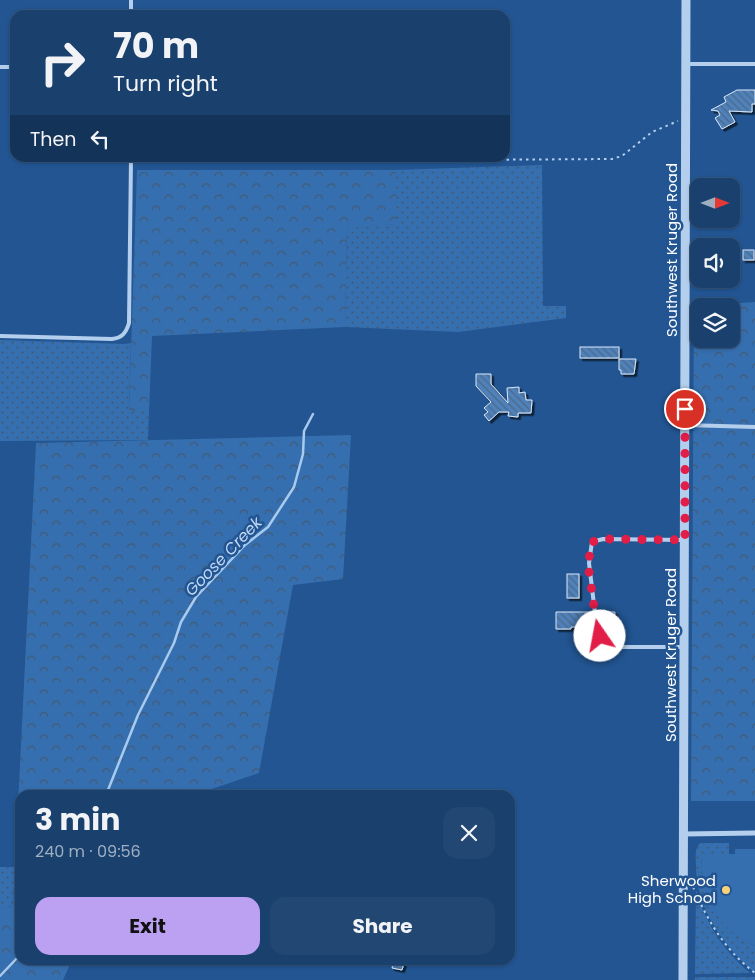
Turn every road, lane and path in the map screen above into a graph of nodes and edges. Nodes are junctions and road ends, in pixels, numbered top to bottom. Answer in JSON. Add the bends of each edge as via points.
{"nodes":[{"id":1,"x":686,"y":0,"type":"edge"},
{"id":2,"x":686,"y":64,"type":"junction"},
{"id":3,"x":755,"y":64,"type":"edge"},
{"id":4,"x":686,"y":120,"type":"junction"},
{"id":5,"x":510,"y":160,"type":"edge"},
{"id":6,"x":131,"y":162,"type":"edge"},
{"id":7,"x":0,"y":336,"type":"edge"},
{"id":8,"x":685,"y":425,"type":"junction"},
{"id":9,"x":755,"y":427,"type":"edge"},
{"id":10,"x":685,"y":540,"type":"junction"},
{"id":11,"x":684,"y":647,"type":"junction"},
{"id":12,"x":684,"y":834,"type":"junction"},
{"id":13,"x":755,"y":834,"type":"edge"},
{"id":14,"x":693,"y":887,"type":"dead end"},
{"id":15,"x":755,"y":974,"type":"edge"},
{"id":16,"x":683,"y":980,"type":"edge"}],
"edges":[{"from":1,"to":2,"type":"street","name":"Southwest Kruger Road"},
{"from":2,"to":3,"type":"lane"},
{"from":2,"to":4,"type":"street","name":"Southwest Kruger Road"},
{"from":4,"to":5,"type":"path","via":[[652,132],[622,156],[612,159]]},
{"from":4,"to":8,"type":"street","name":"Southwest Kruger Road"},
{"from":6,"to":7,"type":"lane","via":[[127,330],[119,338],[112,339]]},
{"from":8,"to":9,"type":"lane"},
{"from":8,"to":10,"type":"street","name":"Southwest Kruger Road"},
{"from":10,"to":11,"type":"street","name":"Southwest Kruger Road"},
{"from":10,"to":11,"type":"lane","via":[[603,539],[592,542],[588,564],[600,636],[618,647]]},
{"from":11,"to":12,"type":"street","name":"Southwest Kruger Road"},
{"from":12,"to":13,"type":"street"},
{"from":12,"to":16,"type":"street","name":"Southwest Kruger Road"},
{"from":14,"to":15,"type":"path","via":[[712,927],[736,958]]}]}
